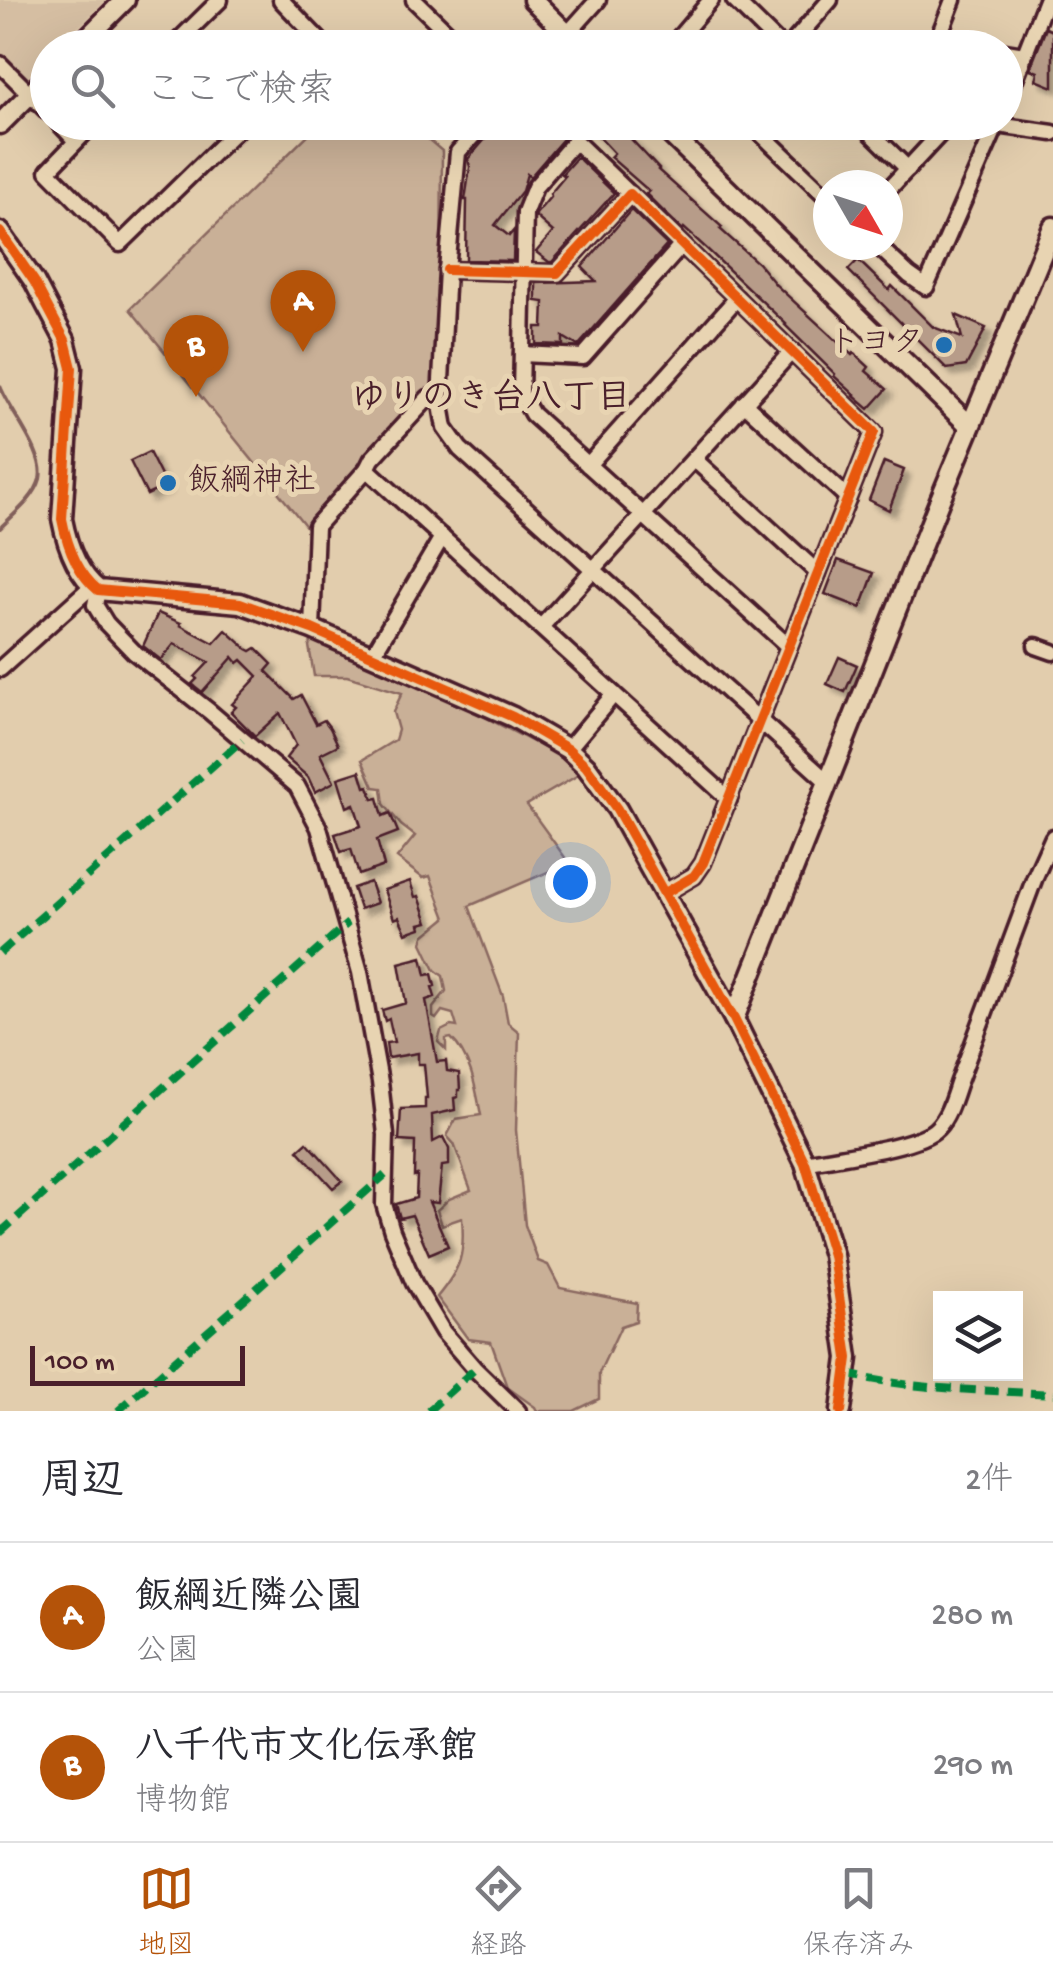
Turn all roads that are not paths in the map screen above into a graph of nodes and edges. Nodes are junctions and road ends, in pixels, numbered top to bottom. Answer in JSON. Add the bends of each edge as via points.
{"nodes":[{"id":1,"x":125,"y":0,"type":"edge"},
{"id":2,"x":220,"y":0,"type":"edge"},
{"id":3,"x":281,"y":0,"type":"edge"},
{"id":4,"x":414,"y":0,"type":"edge"},
{"id":5,"x":533,"y":0,"type":"edge"},
{"id":6,"x":598,"y":0,"type":"edge"},
{"id":7,"x":712,"y":0,"type":"edge"},
{"id":8,"x":734,"y":0,"type":"edge"},
{"id":9,"x":830,"y":0,"type":"edge"},
{"id":10,"x":953,"y":0,"type":"edge"},
{"id":11,"x":1046,"y":0,"type":"edge"},
{"id":12,"x":95,"y":30,"type":"edge"},
{"id":13,"x":189,"y":30,"type":"edge"},
{"id":14,"x":309,"y":30,"type":"edge"},
{"id":15,"x":445,"y":30,"type":"edge"},
{"id":16,"x":553,"y":30,"type":"edge"},
{"id":17,"x":571,"y":30,"type":"edge"},
{"id":18,"x":684,"y":30,"type":"edge"},
{"id":19,"x":766,"y":30,"type":"edge"},
{"id":20,"x":802,"y":30,"type":"edge"},
{"id":21,"x":941,"y":30,"type":"edge"},
{"id":22,"x":1024,"y":55,"type":"edge"},
{"id":23,"x":0,"y":64,"type":"edge"},
{"id":24,"x":30,"y":94,"type":"joint"},
{"id":25,"x":0,"y":124,"type":"edge"},
{"id":26,"x":1023,"y":128,"type":"edge"},
{"id":27,"x":1053,"y":133,"type":"edge"},
{"id":28,"x":226,"y":140,"type":"edge"},
{"id":29,"x":469,"y":140,"type":"edge"},
{"id":30,"x":676,"y":140,"type":"edge"},
{"id":31,"x":768,"y":140,"type":"edge"},
{"id":32,"x":878,"y":140,"type":"edge"},
{"id":33,"x":935,"y":140,"type":"edge"},
{"id":34,"x":990,"y":140,"type":"edge"},
{"id":35,"x":76,"y":141,"type":"edge"},
{"id":36,"x":908,"y":169,"type":"junction"},
{"id":37,"x":903,"y":174,"type":"edge"},
{"id":38,"x":813,"y":184,"type":"edge"},
{"id":39,"x":630,"y":194,"type":"junction"},
{"id":40,"x":1053,"y":227,"type":"edge"},
{"id":41,"x":0,"y":232,"type":"edge"},
{"id":42,"x":682,"y":245,"type":"junction"},
{"id":43,"x":893,"y":260,"type":"edge"},
{"id":44,"x":447,"y":270,"type":"junction"},
{"id":45,"x":525,"y":273,"type":"junction"},
{"id":46,"x":737,"y":298,"type":"junction"},
{"id":47,"x":792,"y":351,"type":"junction"},
{"id":48,"x":522,"y":354,"type":"junction"},
{"id":49,"x":440,"y":399,"type":"junction"},
{"id":50,"x":744,"y":403,"type":"junction"},
{"id":51,"x":970,"y":426,"type":"junction"},
{"id":52,"x":694,"y":458,"type":"junction"},
{"id":53,"x":588,"y":465,"type":"junction"},
{"id":54,"x":367,"y":469,"type":"junction"},
{"id":55,"x":848,"y":498,"type":"junction"},
{"id":56,"x":644,"y":514,"type":"junction"},
{"id":57,"x":442,"y":537,"type":"junction"},
{"id":58,"x":592,"y":570,"type":"junction"},
{"id":59,"x":818,"y":573,"type":"junction"},
{"id":60,"x":95,"y":588,"type":"junction"},
{"id":61,"x":541,"y":627,"type":"junction"},
{"id":62,"x":312,"y":629,"type":"junction"},
{"id":63,"x":788,"y":646,"type":"junction"},
{"id":64,"x":1036,"y":646,"type":"dead end"},
{"id":65,"x":1053,"y":652,"type":"edge"},
{"id":66,"x":372,"y":656,"type":"junction"},
{"id":67,"x":0,"y":669,"type":"edge"},
{"id":68,"x":614,"y":694,"type":"junction"},
{"id":69,"x":760,"y":721,"type":"junction"},
{"id":70,"x":568,"y":749,"type":"junction"},
{"id":71,"x":829,"y":783,"type":"junction"},
{"id":72,"x":729,"y":799,"type":"junction"},
{"id":73,"x":1053,"y":838,"type":"edge"},
{"id":74,"x":1035,"y":877,"type":"junction"},
{"id":75,"x":1053,"y":885,"type":"edge"},
{"id":76,"x":665,"y":893,"type":"junction"},
{"id":77,"x":734,"y":1019,"type":"junction"},
{"id":78,"x":805,"y":1163,"type":"junction"},
{"id":79,"x":518,"y":1411,"type":"edge"},
{"id":80,"x":841,"y":1411,"type":"edge"}],
"edges":[{"from":1,"to":12,"type":"street"},
{"from":2,"to":13,"type":"street"},
{"from":3,"to":14,"type":"street"},
{"from":4,"to":15,"type":"street"},
{"from":5,"to":16,"type":"street"},
{"from":6,"to":17,"type":"street"},
{"from":7,"to":18,"type":"street"},
{"from":8,"to":19,"type":"street"},
{"from":9,"to":20,"type":"street"},
{"from":10,"to":21,"type":"street"},
{"from":11,"to":22,"type":"street"},
{"from":23,"to":24,"type":"street"},
{"from":24,"to":25,"type":"street"},
{"from":26,"to":27,"type":"street"},
{"from":28,"to":35,"type":"street","via":[[120,244],[48,171]]},
{"from":29,"to":44,"type":"street","via":[[458,152]]},
{"from":30,"to":51,"type":"street"},
{"from":31,"to":38,"type":"street"},
{"from":32,"to":36,"type":"street"},
{"from":33,"to":36,"type":"street"},
{"from":34,"to":43,"type":"street","via":[[926,287]]},
{"from":36,"to":37,"type":"street"},
{"from":39,"to":42,"type":"street"},
{"from":39,"to":45,"type":"street","via":[[557,273]]},
{"from":39,"to":45,"type":"street","via":[[576,142],[530,195]]},
{"from":40,"to":51,"type":"street"},
{"from":41,"to":60,"type":"street","via":[[65,340],[72,368],[62,519],[72,554]]},
{"from":42,"to":46,"type":"street"},
{"from":42,"to":48,"type":"street","via":[[583,358]]},
{"from":44,"to":45,"type":"street"},
{"from":44,"to":49,"type":"street"},
{"from":45,"to":48,"type":"street"},
{"from":46,"to":47,"type":"street"},
{"from":46,"to":53,"type":"street"},
{"from":47,"to":50,"type":"street"},
{"from":47,"to":55,"type":"street","via":[[874,432]]},
{"from":48,"to":53,"type":"street","via":[[521,394],[528,409]]},
{"from":49,"to":54,"type":"street","via":[[428,398]]},
{"from":49,"to":58,"type":"street","via":[[446,428],[460,449]]},
{"from":50,"to":52,"type":"street"},
{"from":50,"to":55,"type":"street"},
{"from":51,"to":71,"type":"street"},
{"from":52,"to":56,"type":"street"},
{"from":52,"to":59,"type":"street"},
{"from":53,"to":56,"type":"street"},
{"from":54,"to":57,"type":"street"},
{"from":54,"to":62,"type":"street","via":[[316,526]]},
{"from":55,"to":59,"type":"street"},
{"from":56,"to":58,"type":"street"},
{"from":56,"to":63,"type":"street"},
{"from":57,"to":61,"type":"street"},
{"from":57,"to":66,"type":"street"},
{"from":58,"to":61,"type":"street"},
{"from":58,"to":69,"type":"street"},
{"from":59,"to":63,"type":"street"},
{"from":60,"to":62,"type":"street","via":[[240,603]]},
{"from":60,"to":67,"type":"street"},
{"from":60,"to":79,"type":"street","via":[[95,605],[124,644],[297,786],[319,828],[360,972],[380,1082],[384,1204],[392,1230],[443,1332]]},
{"from":61,"to":68,"type":"street"},
{"from":62,"to":66,"type":"street"},
{"from":63,"to":69,"type":"street"},
{"from":64,"to":65,"type":"street"},
{"from":66,"to":70,"type":"street"},
{"from":68,"to":70,"type":"street"},
{"from":68,"to":72,"type":"street"},
{"from":69,"to":71,"type":"street"},
{"from":69,"to":72,"type":"street"},
{"from":70,"to":76,"type":"street","via":[[601,784]]},
{"from":71,"to":77,"type":"street"},
{"from":72,"to":76,"type":"street","via":[[703,863]]},
{"from":73,"to":74,"type":"street"},
{"from":74,"to":75,"type":"street"},
{"from":74,"to":78,"type":"street","via":[[936,1130],[917,1140]]},
{"from":76,"to":77,"type":"street"},
{"from":77,"to":78,"type":"street"},
{"from":78,"to":80,"type":"street","via":[[833,1255],[848,1358]]}]}
